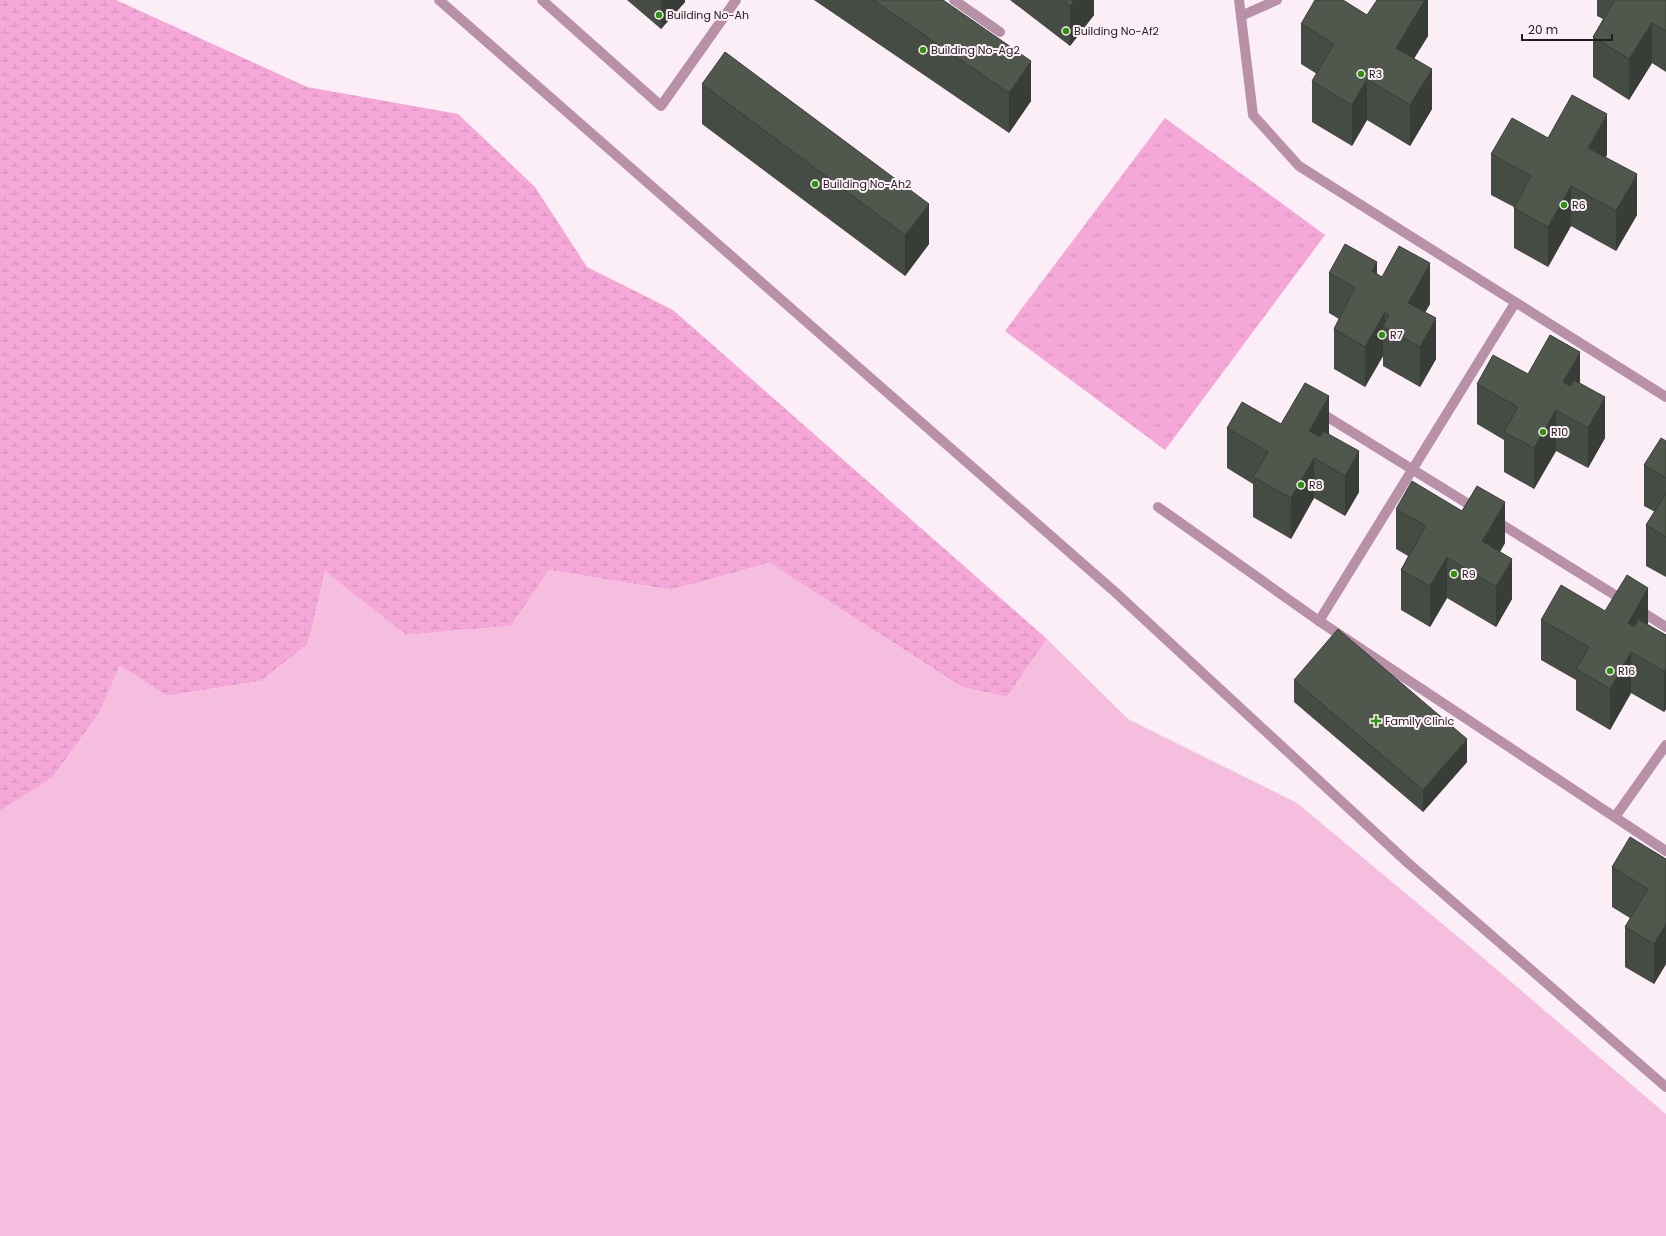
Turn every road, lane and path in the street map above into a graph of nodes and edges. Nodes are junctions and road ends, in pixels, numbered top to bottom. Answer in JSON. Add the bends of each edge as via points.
{"nodes":[{"id":1,"x":439,"y":0,"type":"edge"},
{"id":2,"x":542,"y":0,"type":"edge"},
{"id":3,"x":736,"y":0,"type":"edge"},
{"id":4,"x":954,"y":0,"type":"edge"},
{"id":5,"x":1239,"y":0,"type":"edge"},
{"id":6,"x":1277,"y":0,"type":"edge"},
{"id":7,"x":1241,"y":16,"type":"junction"},
{"id":8,"x":1000,"y":32,"type":"dead end"},
{"id":9,"x":1516,"y":303,"type":"junction"},
{"id":10,"x":1666,"y":397,"type":"edge"},
{"id":11,"x":1308,"y":404,"type":"edge"},
{"id":12,"x":1413,"y":470,"type":"junction"},
{"id":13,"x":1158,"y":507,"type":"dead end"},
{"id":14,"x":1319,"y":621,"type":"junction"},
{"id":15,"x":1666,"y":627,"type":"edge"},
{"id":16,"x":1666,"y":745,"type":"edge"},
{"id":17,"x":1616,"y":817,"type":"junction"},
{"id":18,"x":1666,"y":851,"type":"edge"},
{"id":19,"x":1666,"y":1087,"type":"edge"}],
"edges":[{"from":1,"to":19,"type":"street","via":[[1115,592],[1408,863]]},
{"from":2,"to":3,"type":"street","via":[[661,106]]},
{"from":4,"to":8,"type":"street"},
{"from":5,"to":7,"type":"street"},
{"from":6,"to":7,"type":"street"},
{"from":7,"to":9,"type":"street","via":[[1253,115],[1299,166]]},
{"from":9,"to":10,"type":"street"},
{"from":9,"to":12,"type":"street"},
{"from":11,"to":12,"type":"street"},
{"from":12,"to":14,"type":"street"},
{"from":12,"to":15,"type":"street"},
{"from":13,"to":14,"type":"street"},
{"from":14,"to":17,"type":"street"},
{"from":16,"to":17,"type":"street"},
{"from":17,"to":18,"type":"street"}]}
